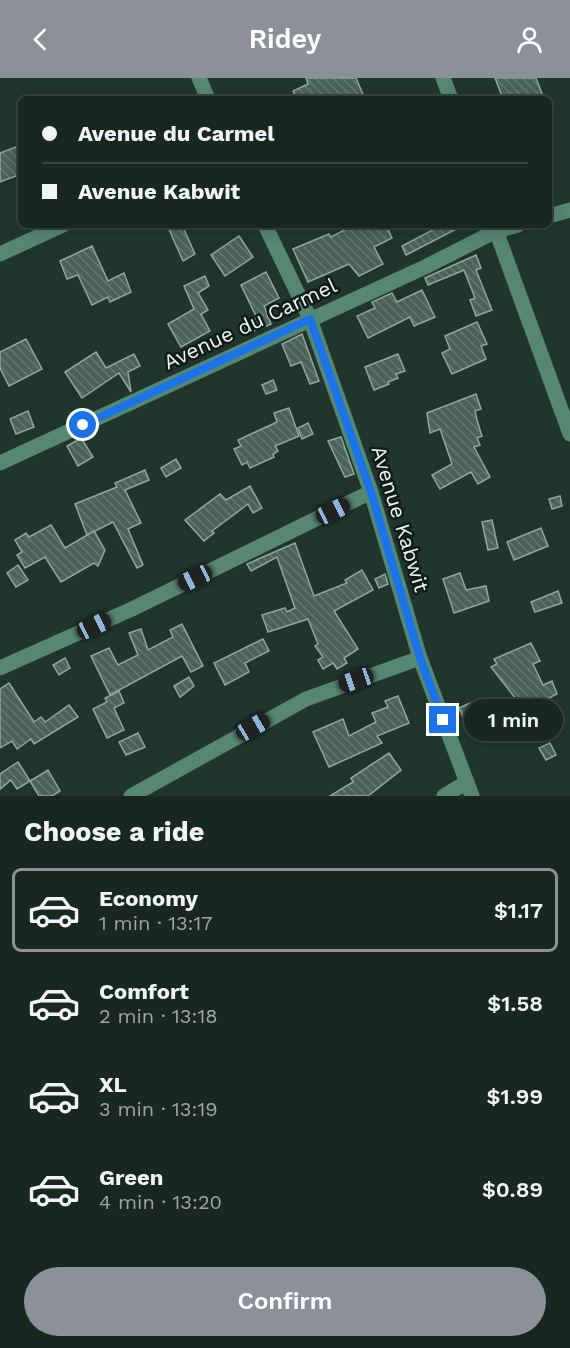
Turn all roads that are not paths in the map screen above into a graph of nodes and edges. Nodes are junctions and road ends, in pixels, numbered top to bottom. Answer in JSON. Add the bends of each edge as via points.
{"nodes":[{"id":1,"x":199,"y":78,"type":"edge"},
{"id":2,"x":443,"y":78,"type":"edge"},
{"id":3,"x":207,"y":96,"type":"edge"},
{"id":4,"x":450,"y":96,"type":"edge"},
{"id":5,"x":570,"y":210,"type":"edge"},
{"id":6,"x":552,"y":215,"type":"edge"},
{"id":7,"x":56,"y":228,"type":"edge"},
{"id":8,"x":266,"y":228,"type":"edge"},
{"id":9,"x":495,"y":228,"type":"edge"},
{"id":10,"x":0,"y":254,"type":"edge"},
{"id":11,"x":310,"y":319,"type":"junction"},
{"id":12,"x":567,"y":410,"type":"edge"},
{"id":13,"x":570,"y":434,"type":"edge"},
{"id":14,"x":0,"y":463,"type":"edge"},
{"id":15,"x":371,"y":492,"type":"junction"},
{"id":16,"x":420,"y":658,"type":"junction"},
{"id":17,"x":0,"y":668,"type":"edge"},
{"id":18,"x":470,"y":789,"type":"edge"},
{"id":19,"x":131,"y":796,"type":"edge"},
{"id":20,"x":444,"y":796,"type":"edge"}],
"edges":[{"from":1,"to":3,"type":"street"},
{"from":2,"to":4,"type":"street"},
{"from":5,"to":6,"type":"street"},
{"from":7,"to":10,"type":"street"},
{"from":8,"to":11,"type":"street","name":"Avenue Kabwit"},
{"from":9,"to":11,"type":"street","name":"Avenue du Carmel","via":[[425,267]]},
{"from":9,"to":12,"type":"street"},
{"from":11,"to":14,"type":"street","name":"Avenue du Carmel"},
{"from":11,"to":15,"type":"street","name":"Avenue Kabwit"},
{"from":12,"to":13,"type":"street"},
{"from":15,"to":16,"type":"street","name":"Avenue Kabwit"},
{"from":15,"to":17,"type":"street","via":[[132,609]]},
{"from":16,"to":18,"type":"street","name":"Avenue Kabwit"},
{"from":16,"to":19,"type":"street","via":[[306,699]]},
{"from":18,"to":20,"type":"street"}]}
